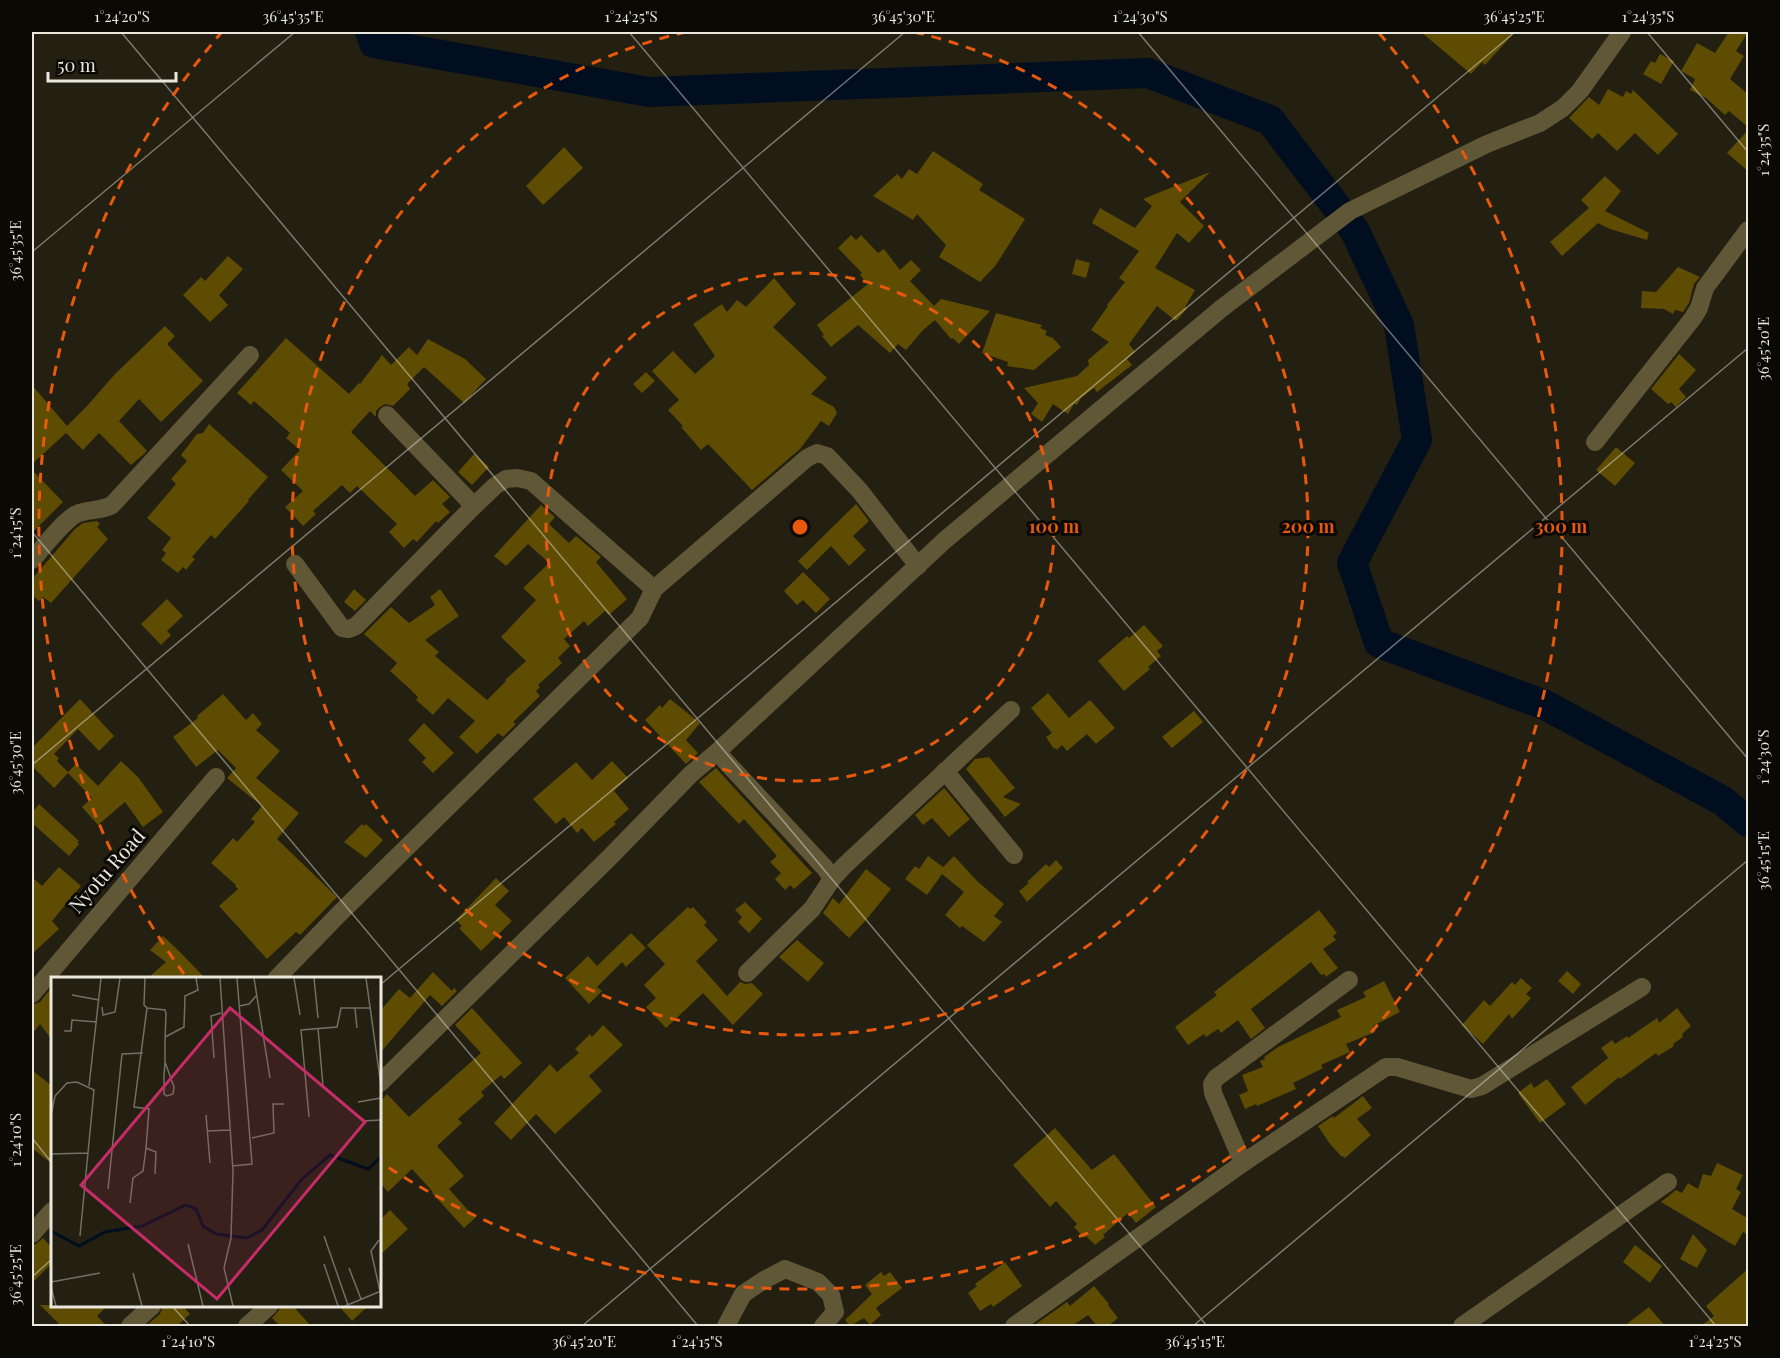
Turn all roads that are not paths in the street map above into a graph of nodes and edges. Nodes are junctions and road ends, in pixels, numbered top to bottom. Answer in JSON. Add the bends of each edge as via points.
{"nodes":[{"id":1,"x":1622,"y":32,"type":"edge"},
{"id":2,"x":1749,"y":230,"type":"edge"},
{"id":3,"x":250,"y":355,"type":"dead end"},
{"id":4,"x":387,"y":415,"type":"dead end"},
{"id":5,"x":1595,"y":442,"type":"dead end"},
{"id":6,"x":474,"y":506,"type":"junction"},
{"id":7,"x":32,"y":560,"type":"edge"},
{"id":8,"x":295,"y":564,"type":"dead end"},
{"id":9,"x":918,"y":566,"type":"junction"},
{"id":10,"x":654,"y":589,"type":"junction"},
{"id":11,"x":1011,"y":710,"type":"dead end"},
{"id":12,"x":717,"y":752,"type":"junction"},
{"id":13,"x":945,"y":771,"type":"junction"},
{"id":14,"x":216,"y":777,"type":"dead end"},
{"id":15,"x":1014,"y":855,"type":"dead end"},
{"id":16,"x":832,"y":879,"type":"junction"},
{"id":17,"x":747,"y":973,"type":"dead end"},
{"id":18,"x":278,"y":977,"type":"edge"},
{"id":19,"x":1349,"y":980,"type":"dead end"},
{"id":20,"x":1642,"y":987,"type":"dead end"},
{"id":21,"x":32,"y":994,"type":"edge"},
{"id":22,"x":381,"y":1082,"type":"edge"},
{"id":23,"x":1243,"y":1163,"type":"junction"},
{"id":24,"x":1668,"y":1182,"type":"dead end"},
{"id":25,"x":51,"y":1212,"type":"edge"},
{"id":26,"x":32,"y":1233,"type":"edge"},
{"id":27,"x":150,"y":1307,"type":"edge"},
{"id":28,"x":267,"y":1307,"type":"edge"},
{"id":29,"x":130,"y":1326,"type":"edge"},
{"id":30,"x":247,"y":1326,"type":"edge"},
{"id":31,"x":726,"y":1326,"type":"edge"},
{"id":32,"x":823,"y":1326,"type":"edge"},
{"id":33,"x":1014,"y":1326,"type":"edge"},
{"id":34,"x":1462,"y":1326,"type":"edge"}],
"edges":[{"from":1,"to":9,"type":"street","via":[[1580,91],[1563,108],[1540,123],[1487,144],[1350,211],[1222,308]]},
{"from":2,"to":5,"type":"street","via":[[1705,288],[1693,318]]},
{"from":3,"to":7,"type":"street","via":[[112,505],[78,513]]},
{"from":4,"to":6,"type":"street"},
{"from":6,"to":8,"type":"street","via":[[349,629],[342,628]]},
{"from":6,"to":10,"type":"street","via":[[506,479],[531,481]]},
{"from":9,"to":10,"type":"street","via":[[860,491],[826,456],[817,453]]},
{"from":9,"to":12,"type":"street"},
{"from":10,"to":18,"type":"street","via":[[640,618]]},
{"from":11,"to":13,"type":"street"},
{"from":12,"to":16,"type":"street"},
{"from":12,"to":22,"type":"street"},
{"from":13,"to":15,"type":"street"},
{"from":13,"to":16,"type":"street"},
{"from":14,"to":21,"type":"street","name":"Nyotu Road"},
{"from":16,"to":17,"type":"street","via":[[812,909]]},
{"from":19,"to":23,"type":"street","via":[[1212,1083]]},
{"from":20,"to":23,"type":"street","via":[[1482,1086],[1471,1089],[1386,1066]]},
{"from":23,"to":33,"type":"street"},
{"from":24,"to":34,"type":"street"},
{"from":25,"to":26,"type":"street"},
{"from":27,"to":29,"type":"street"},
{"from":28,"to":30,"type":"street"},
{"from":31,"to":32,"type":"street","via":[[743,1294],[785,1269],[818,1282],[831,1295],[836,1312]]}]}
